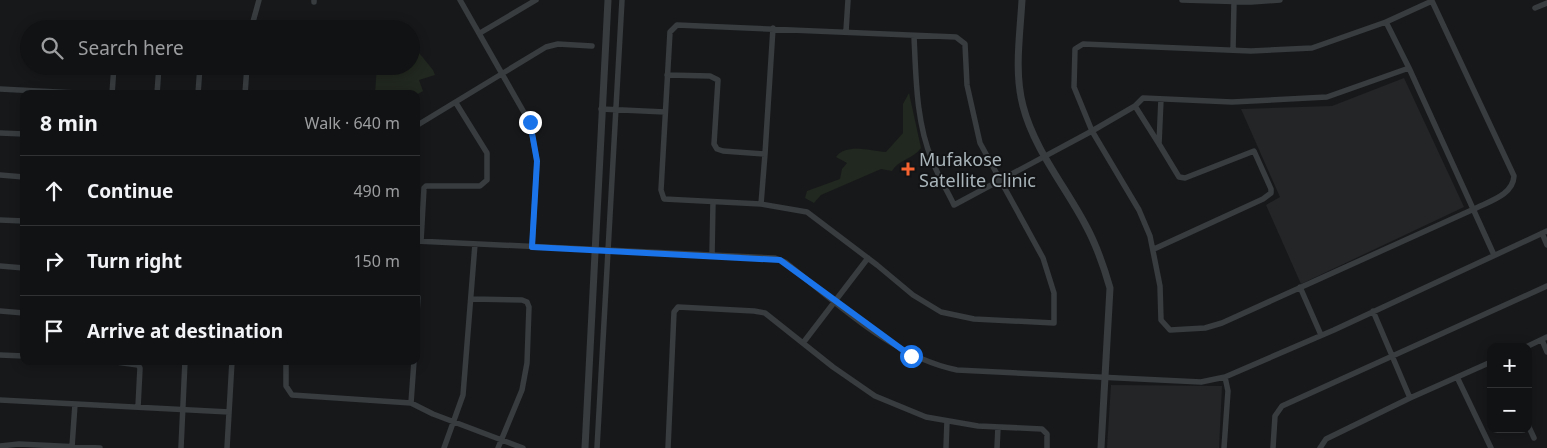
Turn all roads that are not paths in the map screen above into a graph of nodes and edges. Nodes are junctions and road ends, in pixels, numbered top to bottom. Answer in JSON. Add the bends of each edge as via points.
{"nodes":[{"id":1,"x":259,"y":0,"type":"edge"},
{"id":2,"x":460,"y":0,"type":"edge"},
{"id":3,"x":536,"y":0,"type":"edge"},
{"id":4,"x":608,"y":0,"type":"edge"},
{"id":5,"x":622,"y":0,"type":"edge"},
{"id":6,"x":848,"y":0,"type":"edge"},
{"id":7,"x":1022,"y":0,"type":"edge"},
{"id":8,"x":1182,"y":0,"type":"edge"},
{"id":9,"x":1280,"y":0,"type":"edge"},
{"id":10,"x":1432,"y":1,"type":"edge"},
{"id":11,"x":1234,"y":2,"type":"junction"},
{"id":12,"x":1547,"y":3,"type":"edge"},
{"id":13,"x":1535,"y":8,"type":"dead end"},
{"id":14,"x":253,"y":20,"type":"edge"},
{"id":15,"x":1386,"y":22,"type":"junction"},
{"id":16,"x":773,"y":28,"type":"junction"},
{"id":17,"x":846,"y":31,"type":"junction"},
{"id":18,"x":480,"y":34,"type":"junction"},
{"id":19,"x":914,"y":36,"type":"junction"},
{"id":20,"x":592,"y":46,"type":"dead end"},
{"id":21,"x":1233,"y":50,"type":"junction"},
{"id":22,"x":1409,"y":68,"type":"junction"},
{"id":23,"x":503,"y":73,"type":"junction"},
{"id":24,"x":667,"y":74,"type":"junction"},
{"id":25,"x":113,"y":75,"type":"edge"},
{"id":26,"x":158,"y":75,"type":"edge"},
{"id":27,"x":199,"y":75,"type":"edge"},
{"id":28,"x":246,"y":75,"type":"edge"},
{"id":29,"x":0,"y":89,"type":"edge"},
{"id":30,"x":20,"y":90,"type":"edge"},
{"id":31,"x":112,"y":90,"type":"edge"},
{"id":32,"x":157,"y":90,"type":"edge"},
{"id":33,"x":198,"y":90,"type":"edge"},
{"id":34,"x":245,"y":90,"type":"edge"},
{"id":35,"x":0,"y":93,"type":"edge"},
{"id":36,"x":1161,"y":99,"type":"junction"},
{"id":37,"x":456,"y":103,"type":"junction"},
{"id":38,"x":1135,"y":106,"type":"junction"},
{"id":39,"x":601,"y":109,"type":"junction"},
{"id":40,"x":614,"y":109,"type":"junction"},
{"id":41,"x":665,"y":112,"type":"junction"},
{"id":42,"x":420,"y":124,"type":"edge"},
{"id":43,"x":1092,"y":131,"type":"junction"},
{"id":44,"x":0,"y":132,"type":"edge"},
{"id":45,"x":20,"y":134,"type":"edge"},
{"id":46,"x":1159,"y":144,"type":"junction"},
{"id":47,"x":766,"y":154,"type":"junction"},
{"id":48,"x":1045,"y":156,"type":"junction"},
{"id":49,"x":0,"y":175,"type":"edge"},
{"id":50,"x":20,"y":177,"type":"edge"},
{"id":51,"x":999,"y":182,"type":"junction"},
{"id":52,"x":713,"y":202,"type":"junction"},
{"id":53,"x":761,"y":204,"type":"junction"},
{"id":54,"x":1474,"y":209,"type":"junction"},
{"id":55,"x":0,"y":220,"type":"edge"},
{"id":56,"x":20,"y":221,"type":"edge"},
{"id":57,"x":420,"y":230,"type":"edge"},
{"id":58,"x":1544,"y":232,"type":"edge"},
{"id":59,"x":420,"y":241,"type":"edge"},
{"id":60,"x":475,"y":244,"type":"junction"},
{"id":61,"x":1547,"y":245,"type":"edge"},
{"id":62,"x":532,"y":247,"type":"junction"},
{"id":63,"x":1154,"y":249,"type":"junction"},
{"id":64,"x":595,"y":250,"type":"junction"},
{"id":65,"x":606,"y":250,"type":"junction"},
{"id":66,"x":1494,"y":255,"type":"junction"},
{"id":67,"x":712,"y":256,"type":"junction"},
{"id":68,"x":868,"y":258,"type":"junction"},
{"id":69,"x":0,"y":266,"type":"edge"},
{"id":70,"x":20,"y":268,"type":"edge"},
{"id":71,"x":1547,"y":286,"type":"edge"},
{"id":72,"x":1300,"y":288,"type":"junction"},
{"id":73,"x":471,"y":298,"type":"junction"},
{"id":74,"x":836,"y":302,"type":"junction"},
{"id":75,"x":0,"y":311,"type":"edge"},
{"id":76,"x":1373,"y":311,"type":"junction"},
{"id":77,"x":20,"y":313,"type":"edge"},
{"id":78,"x":1322,"y":335,"type":"junction"},
{"id":79,"x":1544,"y":339,"type":"edge"},
{"id":80,"x":804,"y":342,"type":"junction"},
{"id":81,"x":1532,"y":344,"type":"edge"},
{"id":82,"x":1547,"y":352,"type":"edge"},
{"id":83,"x":0,"y":355,"type":"edge"},
{"id":84,"x":20,"y":356,"type":"edge"},
{"id":85,"x":1393,"y":357,"type":"junction"},
{"id":86,"x":1487,"y":364,"type":"edge"},
{"id":87,"x":138,"y":365,"type":"edge"},
{"id":88,"x":185,"y":365,"type":"edge"},
{"id":89,"x":232,"y":365,"type":"edge"},
{"id":90,"x":286,"y":365,"type":"edge"},
{"id":91,"x":414,"y":365,"type":"edge"},
{"id":92,"x":1225,"y":377,"type":"junction"},
{"id":93,"x":1458,"y":377,"type":"junction"},
{"id":94,"x":1105,"y":378,"type":"junction"},
{"id":95,"x":1410,"y":398,"type":"junction"},
{"id":96,"x":0,"y":400,"type":"edge"},
{"id":97,"x":411,"y":403,"type":"junction"},
{"id":98,"x":75,"y":404,"type":"junction"},
{"id":99,"x":138,"y":407,"type":"junction"},
{"id":100,"x":183,"y":410,"type":"junction"},
{"id":101,"x":229,"y":412,"type":"junction"},
{"id":102,"x":454,"y":422,"type":"junction"},
{"id":103,"x":947,"y":422,"type":"junction"},
{"id":104,"x":998,"y":427,"type":"junction"},
{"id":105,"x":1532,"y":433,"type":"edge"},
{"id":106,"x":1534,"y":438,"type":"dead end"},
{"id":107,"x":502,"y":439,"type":"junction"},
{"id":108,"x":0,"y":446,"type":"edge"},
{"id":109,"x":72,"y":447,"type":"junction"},
{"id":110,"x":100,"y":448,"type":"edge"},
{"id":111,"x":181,"y":448,"type":"edge"},
{"id":112,"x":227,"y":448,"type":"edge"},
{"id":113,"x":444,"y":448,"type":"edge"},
{"id":114,"x":498,"y":448,"type":"edge"},
{"id":115,"x":523,"y":448,"type":"edge"},
{"id":116,"x":584,"y":448,"type":"edge"},
{"id":117,"x":597,"y":448,"type":"edge"},
{"id":118,"x":668,"y":448,"type":"edge"},
{"id":119,"x":946,"y":448,"type":"edge"},
{"id":120,"x":997,"y":448,"type":"edge"},
{"id":121,"x":1048,"y":448,"type":"edge"},
{"id":122,"x":1101,"y":448,"type":"edge"},
{"id":123,"x":1224,"y":448,"type":"edge"},
{"id":124,"x":1273,"y":448,"type":"edge"},
{"id":125,"x":1320,"y":448,"type":"edge"},
{"id":126,"x":1491,"y":448,"type":"edge"}],
"edges":[{"from":1,"to":14,"type":"street"},
{"from":2,"to":18,"type":"street"},
{"from":3,"to":18,"type":"street"},
{"from":4,"to":39,"type":"street"},
{"from":5,"to":40,"type":"street"},
{"from":6,"to":17,"type":"street"},
{"from":7,"to":48,"type":"street","via":[[1020,86],[1023,107]]},
{"from":8,"to":11,"type":"street"},
{"from":9,"to":11,"type":"street"},
{"from":10,"to":15,"type":"street"},
{"from":10,"to":54,"type":"street","via":[[1514,176],[1514,185],[1509,191]]},
{"from":11,"to":21,"type":"street"},
{"from":12,"to":13,"type":"street"},
{"from":15,"to":21,"type":"street","via":[[1312,48]]},
{"from":15,"to":22,"type":"street"},
{"from":16,"to":17,"type":"street"},
{"from":16,"to":24,"type":"street","via":[[674,26],[670,32]]},
{"from":16,"to":47,"type":"street"},
{"from":17,"to":19,"type":"street"},
{"from":18,"to":23,"type":"street"},
{"from":19,"to":51,"type":"street","via":[[956,37],[965,44],[973,121]]},
{"from":19,"to":51,"type":"street","via":[[916,90],[926,141],[954,205]]},
{"from":20,"to":23,"type":"street","via":[[552,45]]},
{"from":21,"to":43,"type":"street","via":[[1083,44],[1075,50],[1074,88]]},
{"from":22,"to":36,"type":"street","via":[[1327,97],[1232,102]]},
{"from":22,"to":54,"type":"street"},
{"from":23,"to":37,"type":"street"},
{"from":23,"to":62,"type":"street","via":[[525,111],[536,150]]},
{"from":24,"to":41,"type":"street"},
{"from":24,"to":47,"type":"street","via":[[715,78],[718,84],[714,144],[717,149]]},
{"from":25,"to":31,"type":"street"},
{"from":26,"to":32,"type":"street"},
{"from":27,"to":33,"type":"street"},
{"from":28,"to":34,"type":"street"},
{"from":29,"to":30,"type":"street"},
{"from":29,"to":35,"type":"street"},
{"from":36,"to":38,"type":"street","via":[[1143,98]]},
{"from":36,"to":46,"type":"street"},
{"from":37,"to":42,"type":"street"},
{"from":37,"to":57,"type":"street","via":[[486,150],[487,180],[480,186],[426,186]]},
{"from":38,"to":43,"type":"street"},
{"from":38,"to":46,"type":"street"},
{"from":39,"to":40,"type":"street"},
{"from":39,"to":64,"type":"street"},
{"from":40,"to":41,"type":"street"},
{"from":40,"to":65,"type":"street"},
{"from":41,"to":52,"type":"street","via":[[662,197],[668,201]]},
{"from":43,"to":48,"type":"street"},
{"from":43,"to":63,"type":"street","via":[[1139,210]]},
{"from":44,"to":45,"type":"street"},
{"from":46,"to":63,"type":"street","via":[[1182,178],[1254,150],[1271,192],[1263,199]]},
{"from":47,"to":53,"type":"street"},
{"from":48,"to":51,"type":"street"},
{"from":48,"to":94,"type":"street","via":[[1086,226],[1110,288]]},
{"from":49,"to":50,"type":"street"},
{"from":51,"to":68,"type":"street","via":[[1043,258],[1054,293],[1054,322],[974,319],[941,312],[912,295]]},
{"from":52,"to":53,"type":"street"},
{"from":52,"to":67,"type":"street"},
{"from":53,"to":68,"type":"street","via":[[807,212]]},
{"from":54,"to":66,"type":"street"},
{"from":54,"to":72,"type":"street"},
{"from":55,"to":56,"type":"street"},
{"from":58,"to":61,"type":"street"},
{"from":58,"to":66,"type":"street"},
{"from":59,"to":60,"type":"street"},
{"from":60,"to":62,"type":"street"},
{"from":60,"to":73,"type":"street"},
{"from":62,"to":64,"type":"street"},
{"from":63,"to":72,"type":"street","via":[[1161,320],[1170,330],[1222,324]]},
{"from":64,"to":65,"type":"street"},
{"from":64,"to":116,"type":"street"},
{"from":65,"to":67,"type":"street"},
{"from":65,"to":117,"type":"street"},
{"from":66,"to":76,"type":"street"},
{"from":67,"to":74,"type":"street","via":[[780,260]]},
{"from":68,"to":74,"type":"street"},
{"from":69,"to":70,"type":"street"},
{"from":71,"to":85,"type":"street"},
{"from":72,"to":78,"type":"street"},
{"from":73,"to":102,"type":"street","via":[[464,395]]},
{"from":73,"to":107,"type":"street","via":[[522,300],[529,308],[527,363],[522,390]]},
{"from":74,"to":80,"type":"street"},
{"from":74,"to":94,"type":"street","via":[[899,349],[940,367]]},
{"from":75,"to":77,"type":"street"},
{"from":76,"to":78,"type":"street"},
{"from":76,"to":85,"type":"street"},
{"from":78,"to":92,"type":"street"},
{"from":79,"to":81,"type":"street"},
{"from":79,"to":82,"type":"street"},
{"from":80,"to":103,"type":"street","via":[[875,396],[917,414]]},
{"from":80,"to":118,"type":"street","via":[[761,312],[675,309]]},
{"from":83,"to":84,"type":"street"},
{"from":85,"to":95,"type":"street"},
{"from":85,"to":124,"type":"street","via":[[1280,408],[1275,416]]},
{"from":86,"to":93,"type":"street"},
{"from":87,"to":99,"type":"street"},
{"from":88,"to":100,"type":"street"},
{"from":89,"to":101,"type":"street"},
{"from":90,"to":97,"type":"street","via":[[286,386],[292,395]]},
{"from":91,"to":97,"type":"street"},
{"from":92,"to":94,"type":"street","via":[[1201,382]]},
{"from":92,"to":123,"type":"street","via":[[1228,391]]},
{"from":93,"to":95,"type":"street"},
{"from":93,"to":126,"type":"street"},
{"from":94,"to":122,"type":"street"},
{"from":95,"to":125,"type":"street","via":[[1326,439]]},
{"from":96,"to":98,"type":"street"},
{"from":97,"to":102,"type":"street"},
{"from":98,"to":99,"type":"street"},
{"from":98,"to":109,"type":"street"},
{"from":99,"to":100,"type":"street"},
{"from":100,"to":101,"type":"street"},
{"from":100,"to":111,"type":"street"},
{"from":101,"to":112,"type":"street"},
{"from":102,"to":107,"type":"street"},
{"from":102,"to":113,"type":"street"},
{"from":103,"to":104,"type":"street"},
{"from":103,"to":119,"type":"street"},
{"from":104,"to":120,"type":"street"},
{"from":104,"to":121,"type":"street","via":[[1042,428],[1047,434]]},
{"from":105,"to":106,"type":"street"},
{"from":107,"to":114,"type":"street"},
{"from":107,"to":115,"type":"street"},
{"from":108,"to":109,"type":"street"},
{"from":109,"to":110,"type":"street"}]}
